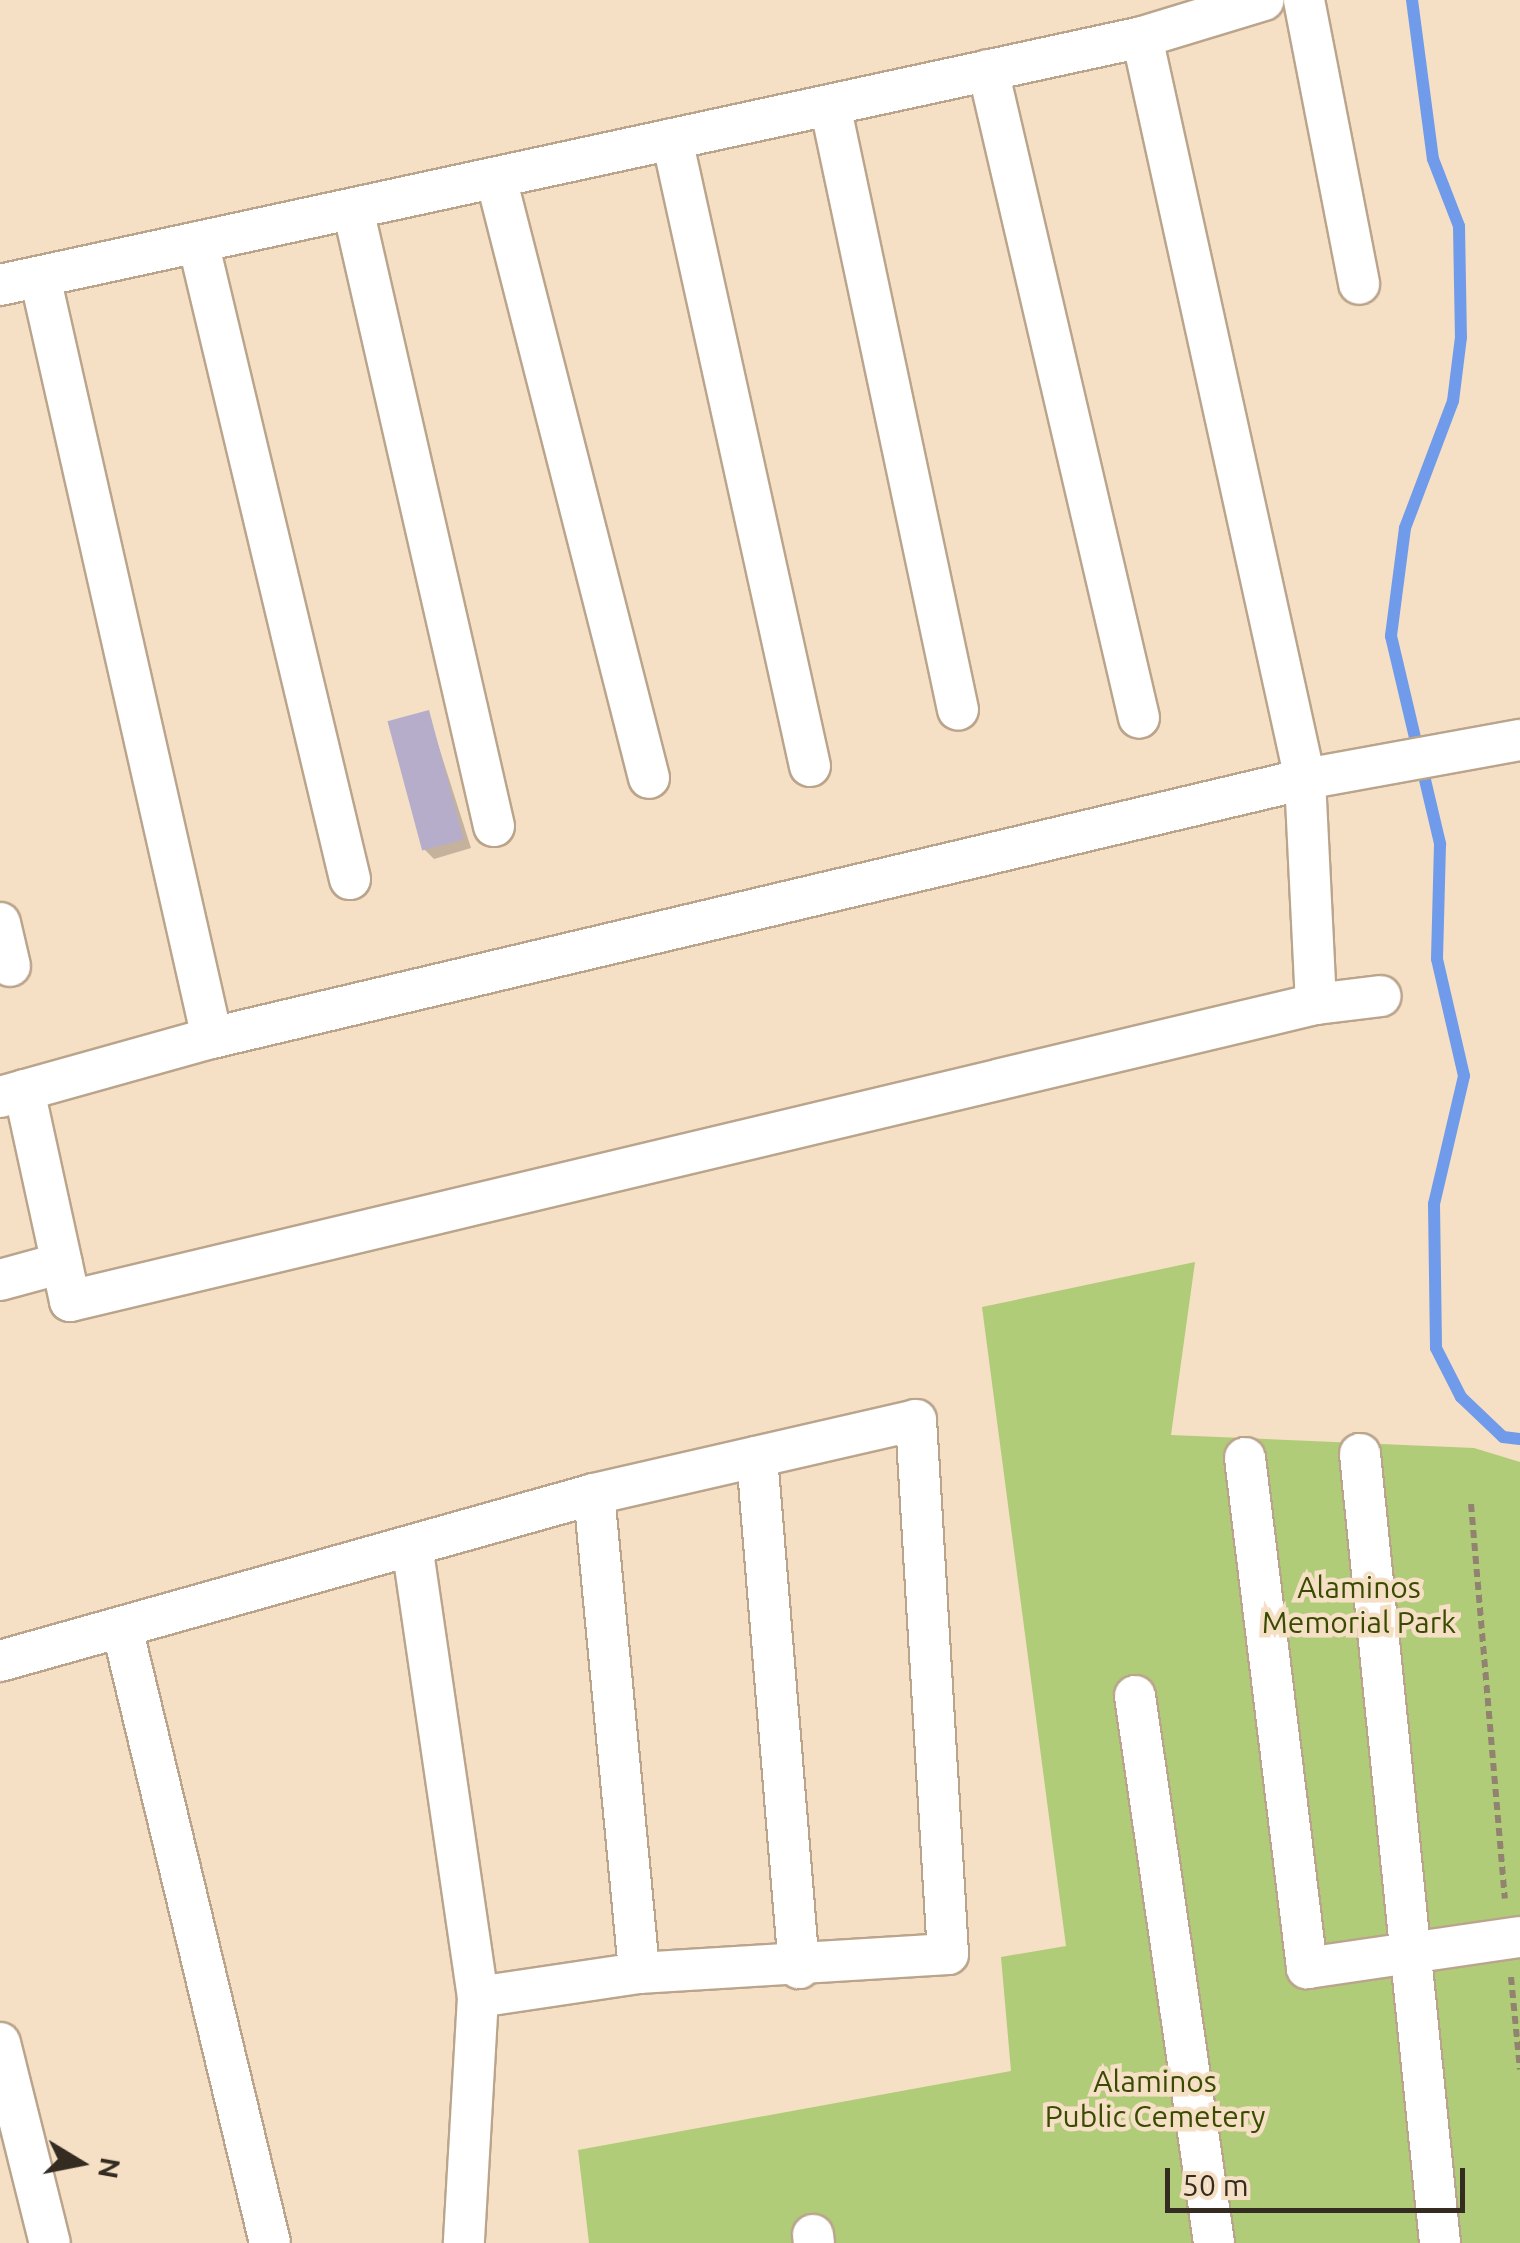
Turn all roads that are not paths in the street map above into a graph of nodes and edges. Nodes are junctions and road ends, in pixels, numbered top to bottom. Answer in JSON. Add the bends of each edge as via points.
{"nodes":[{"id":1,"x":1264,"y":0,"type":"edge"},
{"id":2,"x":1304,"y":0,"type":"edge"},
{"id":3,"x":1142,"y":37,"type":"junction"},
{"id":4,"x":988,"y":70,"type":"junction"},
{"id":5,"x":830,"y":106,"type":"junction"},
{"id":6,"x":672,"y":139,"type":"junction"},
{"id":7,"x":496,"y":178,"type":"junction"},
{"id":8,"x":353,"y":209,"type":"junction"},
{"id":9,"x":198,"y":242,"type":"junction"},
{"id":10,"x":40,"y":277,"type":"junction"},
{"id":11,"x":0,"y":284,"type":"edge"},
{"id":12,"x":1359,"y":284,"type":"dead end"},
{"id":13,"x":958,"y":710,"type":"dead end"},
{"id":14,"x":1139,"y":718,"type":"dead end"},
{"id":15,"x":1520,"y":740,"type":"edge"},
{"id":16,"x":810,"y":766,"type":"dead end"},
{"id":17,"x":649,"y":778,"type":"dead end"},
{"id":18,"x":1305,"y":778,"type":"junction"},
{"id":19,"x":494,"y":826,"type":"dead end"},
{"id":20,"x":350,"y":879,"type":"dead end"},
{"id":21,"x":0,"y":923,"type":"edge"},
{"id":22,"x":10,"y":966,"type":"dead end"},
{"id":23,"x":1381,"y":996,"type":"dead end"},
{"id":24,"x":1316,"y":1004,"type":"junction"},
{"id":25,"x":212,"y":1038,"type":"junction"},
{"id":26,"x":12,"y":1094,"type":"edge"},
{"id":27,"x":62,"y":1263,"type":"junction"},
{"id":28,"x":0,"y":1280,"type":"edge"},
{"id":29,"x":1360,"y":1454,"type":"dead end"},
{"id":30,"x":758,"y":1457,"type":"junction"},
{"id":31,"x":1245,"y":1458,"type":"dead end"},
{"id":32,"x":594,"y":1494,"type":"junction"},
{"id":33,"x":413,"y":1552,"type":"junction"},
{"id":34,"x":123,"y":1632,"type":"junction"},
{"id":35,"x":0,"y":1661,"type":"edge"},
{"id":36,"x":1135,"y":1696,"type":"dead end"},
{"id":37,"x":1514,"y":1937,"type":"edge"},
{"id":38,"x":1410,"y":1955,"type":"junction"},
{"id":39,"x":798,"y":1968,"type":"junction"},
{"id":40,"x":639,"y":1973,"type":"junction"},
{"id":41,"x":478,"y":1997,"type":"junction"},
{"id":42,"x":0,"y":2042,"type":"edge"},
{"id":43,"x":50,"y":2243,"type":"edge"},
{"id":44,"x":270,"y":2243,"type":"edge"},
{"id":45,"x":464,"y":2243,"type":"edge"},
{"id":46,"x":1214,"y":2243,"type":"edge"},
{"id":47,"x":1440,"y":2243,"type":"edge"}],
"edges":[{"from":1,"to":3,"type":"street"},
{"from":2,"to":12,"type":"street"},
{"from":3,"to":4,"type":"street"},
{"from":3,"to":18,"type":"street"},
{"from":4,"to":5,"type":"street"},
{"from":4,"to":14,"type":"street"},
{"from":5,"to":6,"type":"street"},
{"from":5,"to":13,"type":"street"},
{"from":6,"to":7,"type":"street"},
{"from":6,"to":16,"type":"street"},
{"from":7,"to":8,"type":"street"},
{"from":7,"to":17,"type":"street"},
{"from":8,"to":9,"type":"street"},
{"from":8,"to":19,"type":"street"},
{"from":9,"to":10,"type":"street"},
{"from":9,"to":20,"type":"street"},
{"from":10,"to":11,"type":"street"},
{"from":10,"to":25,"type":"street"},
{"from":15,"to":18,"type":"street"},
{"from":18,"to":24,"type":"street"},
{"from":18,"to":25,"type":"street"},
{"from":21,"to":22,"type":"street"},
{"from":23,"to":24,"type":"street"},
{"from":24,"to":27,"type":"street","via":[[70,1301]]},
{"from":25,"to":26,"type":"street"},
{"from":26,"to":27,"type":"street"},
{"from":27,"to":28,"type":"street"},
{"from":29,"to":38,"type":"street"},
{"from":30,"to":32,"type":"street"},
{"from":30,"to":39,"type":"street"},
{"from":30,"to":39,"type":"street","via":[[916,1420],[948,1954]]},
{"from":31,"to":38,"type":"street","via":[[1307,1968]]},
{"from":32,"to":33,"type":"street"},
{"from":32,"to":40,"type":"street"},
{"from":33,"to":34,"type":"street"},
{"from":33,"to":41,"type":"street"},
{"from":34,"to":35,"type":"street"},
{"from":34,"to":44,"type":"street"},
{"from":36,"to":46,"type":"street"},
{"from":37,"to":38,"type":"street"},
{"from":38,"to":47,"type":"street"},
{"from":39,"to":40,"type":"street"},
{"from":40,"to":41,"type":"street"},
{"from":41,"to":45,"type":"street"},
{"from":42,"to":43,"type":"street"}]}
